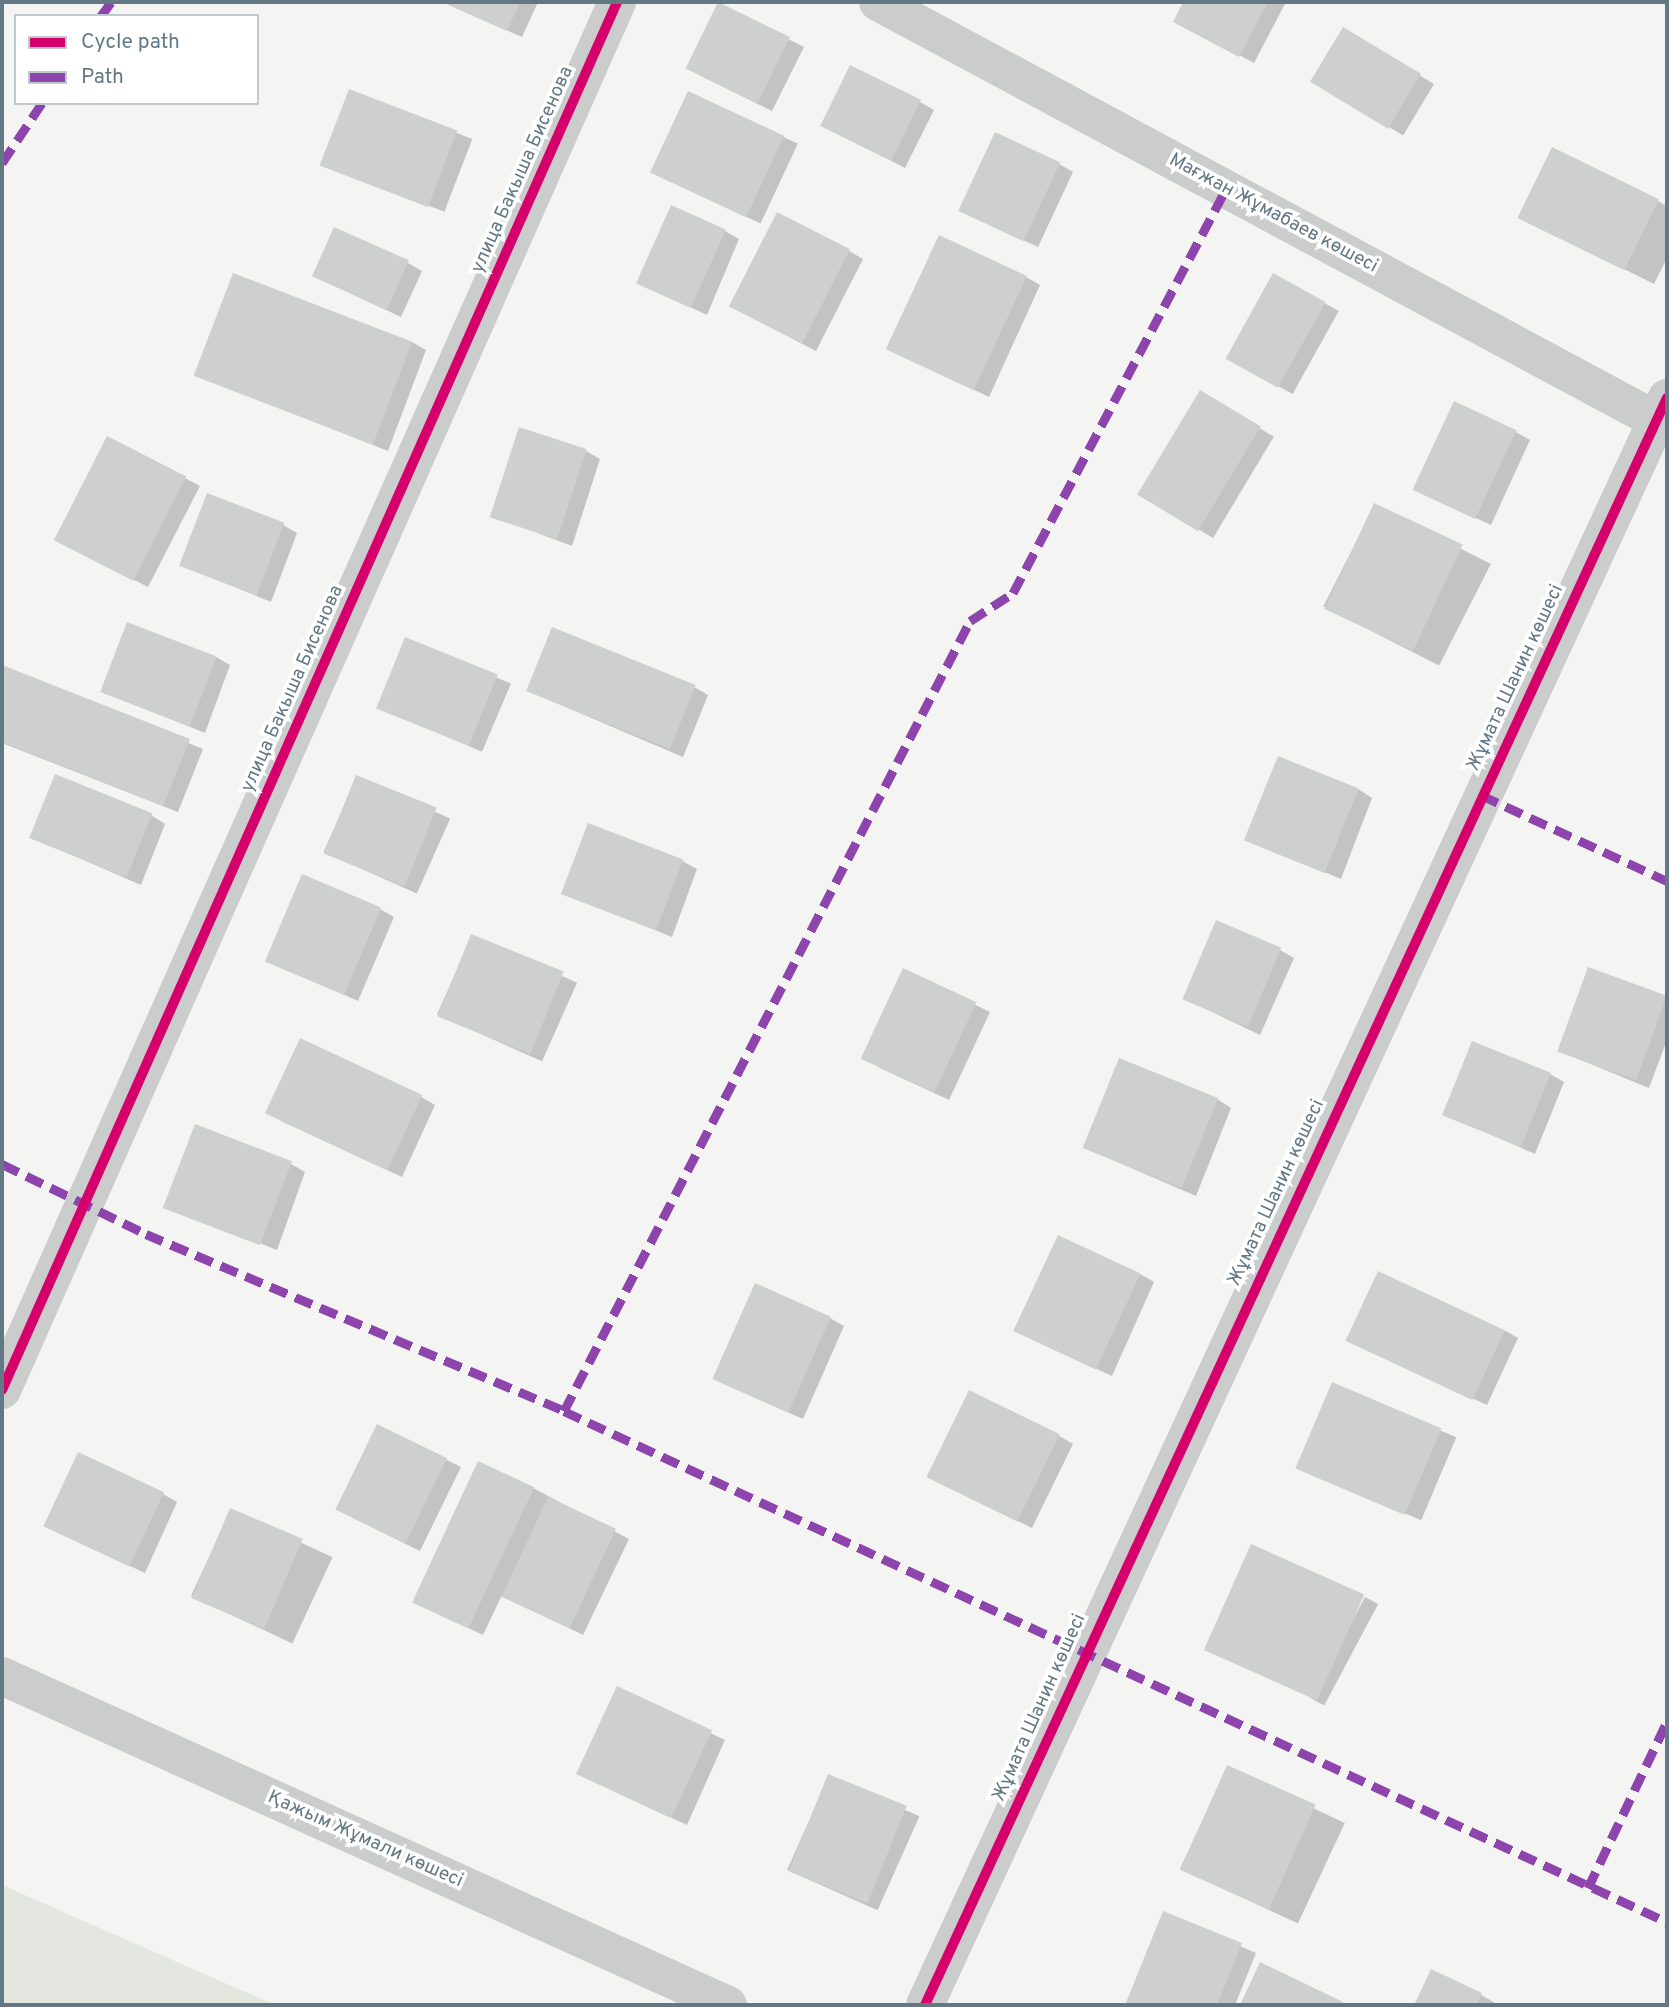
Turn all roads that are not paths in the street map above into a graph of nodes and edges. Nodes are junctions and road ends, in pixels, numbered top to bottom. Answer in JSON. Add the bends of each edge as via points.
{"nodes":[{"id":1,"x":617,"y":2,"type":"edge"},
{"id":2,"x":878,"y":2,"type":"edge"},
{"id":3,"x":1663,"y":415,"type":"edge"},
{"id":4,"x":2,"y":1390,"type":"edge"},
{"id":5,"x":2,"y":1676,"type":"edge"},
{"id":6,"x":727,"y":2005,"type":"edge"},
{"id":7,"x":925,"y":2005,"type":"edge"}],
"edges":[{"from":1,"to":4,"type":"street","name":"улица Бакыша Бисенова"},
{"from":2,"to":3,"type":"street","name":"Мағжан Жұмабаев көшесі"},
{"from":3,"to":7,"type":"street","name":"Жұмата Шанин көшесі"},
{"from":5,"to":6,"type":"street","name":"Қажым Жұмали көшесі"}]}
